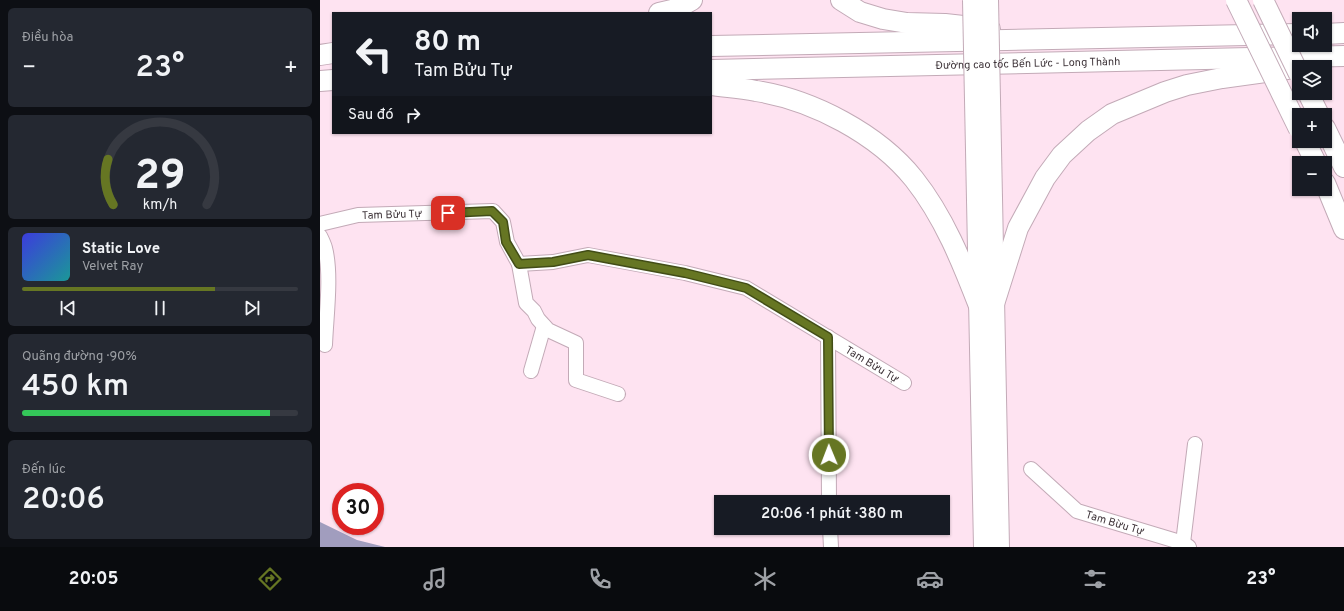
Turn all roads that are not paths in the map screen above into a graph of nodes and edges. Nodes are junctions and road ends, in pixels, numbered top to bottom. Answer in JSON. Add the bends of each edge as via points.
{"nodes":[{"id":1,"x":692,"y":0,"type":"edge"},
{"id":2,"x":841,"y":0,"type":"edge"},
{"id":3,"x":973,"y":0,"type":"edge"},
{"id":4,"x":988,"y":0,"type":"edge"},
{"id":5,"x":1236,"y":0,"type":"edge"},
{"id":6,"x":1263,"y":0,"type":"edge"},
{"id":7,"x":663,"y":12,"type":"edge"},
{"id":8,"x":1344,"y":33,"type":"edge"},
{"id":9,"x":1292,"y":34,"type":"edge"},
{"id":10,"x":1332,"y":34,"type":"edge"},
{"id":11,"x":1166,"y":36,"type":"junction"},
{"id":12,"x":712,"y":46,"type":"edge"},
{"id":13,"x":332,"y":53,"type":"edge"},
{"id":14,"x":320,"y":56,"type":"edge"},
{"id":15,"x":332,"y":56,"type":"edge"},
{"id":16,"x":1344,"y":56,"type":"edge"},
{"id":17,"x":1292,"y":60,"type":"edge"},
{"id":18,"x":1344,"y":61,"type":"edge"},
{"id":19,"x":1332,"y":63,"type":"edge"},
{"id":20,"x":1292,"y":69,"type":"edge"},
{"id":21,"x":712,"y":70,"type":"edge"},
{"id":22,"x":320,"y":81,"type":"edge"},
{"id":23,"x":332,"y":81,"type":"edge"},
{"id":24,"x":712,"y":85,"type":"edge"},
{"id":25,"x":1292,"y":115,"type":"edge"},
{"id":26,"x":1332,"y":142,"type":"edge"},
{"id":27,"x":1344,"y":167,"type":"edge"},
{"id":28,"x":1330,"y":196,"type":"edge"},
{"id":29,"x":985,"y":199,"type":"junction"},
{"id":30,"x":320,"y":224,"type":"edge"},
{"id":31,"x":1344,"y":229,"type":"edge"},
{"id":32,"x":320,"y":236,"type":"edge"},
{"id":33,"x":519,"y":264,"type":"junction"},
{"id":34,"x":987,"y":305,"type":"junction"},
{"id":35,"x":544,"y":326,"type":"junction"},
{"id":36,"x":828,"y":337,"type":"junction"},
{"id":37,"x":325,"y":345,"type":"dead end"},
{"id":38,"x":531,"y":371,"type":"dead end"},
{"id":39,"x":904,"y":383,"type":"dead end"},
{"id":40,"x":618,"y":394,"type":"dead end"},
{"id":41,"x":1195,"y":444,"type":"dead end"},
{"id":42,"x":1031,"y":469,"type":"dead end"},
{"id":43,"x":830,"y":495,"type":"edge"},
{"id":44,"x":830,"y":535,"type":"edge"},
{"id":45,"x":1186,"y":545,"type":"edge"},
{"id":46,"x":831,"y":547,"type":"edge"},
{"id":47,"x":984,"y":547,"type":"edge"},
{"id":48,"x":1000,"y":547,"type":"edge"}],
"edges":[{"from":1,"to":7,"type":"highway","via":[[676,9]]},
{"from":2,"to":11,"type":"highway","via":[[860,12],[907,23],[1004,31]]},
{"from":3,"to":29,"type":"highway","bridge":true},
{"from":4,"to":29,"type":"highway","bridge":true},
{"from":5,"to":25,"type":"highway","bridge":true},
{"from":6,"to":17,"type":"highway","bridge":true},
{"from":8,"to":10,"type":"highway"},
{"from":9,"to":11,"type":"highway"},
{"from":11,"to":12,"type":"highway"},
{"from":13,"to":14,"type":"highway"},
{"from":14,"to":15,"type":"highway"},
{"from":16,"to":21,"type":"highway","name":"Đường cao tốc Bến Lức - Long Thành"},
{"from":18,"to":19,"type":"highway"},
{"from":20,"to":34,"type":"highway","via":[[1187,85],[1112,114],[1098,124],[1062,155],[1045,178],[1018,228]]},
{"from":22,"to":23,"type":"highway"},
{"from":24,"to":34,"type":"highway","via":[[757,91],[818,108],[866,135],[914,179],[932,204]]},
{"from":26,"to":27,"type":"highway"},
{"from":28,"to":31,"type":"highway"},
{"from":29,"to":34,"type":"highway"},
{"from":30,"to":33,"type":"street","name":"Tam Bửu Tự","via":[[358,215],[492,211],[503,222],[506,242]]},
{"from":32,"to":37,"type":"street","via":[[325,247],[328,284]]},
{"from":33,"to":35,"type":"street","via":[[526,303]]},
{"from":33,"to":36,"type":"street","name":"Tam Bửu Tự","via":[[553,262],[588,255],[692,275],[746,288]]},
{"from":34,"to":47,"type":"highway"},
{"from":34,"to":48,"type":"highway"},
{"from":35,"to":38,"type":"street"},
{"from":35,"to":40,"type":"street","via":[[576,343],[576,380]]},
{"from":36,"to":39,"type":"street","name":"Tam Bửu Tự"},
{"from":36,"to":43,"type":"street"},
{"from":41,"to":45,"type":"street"},
{"from":42,"to":45,"type":"street","name":"Tam Bừu Tự","via":[[1077,511]]},
{"from":44,"to":46,"type":"street"}]}
